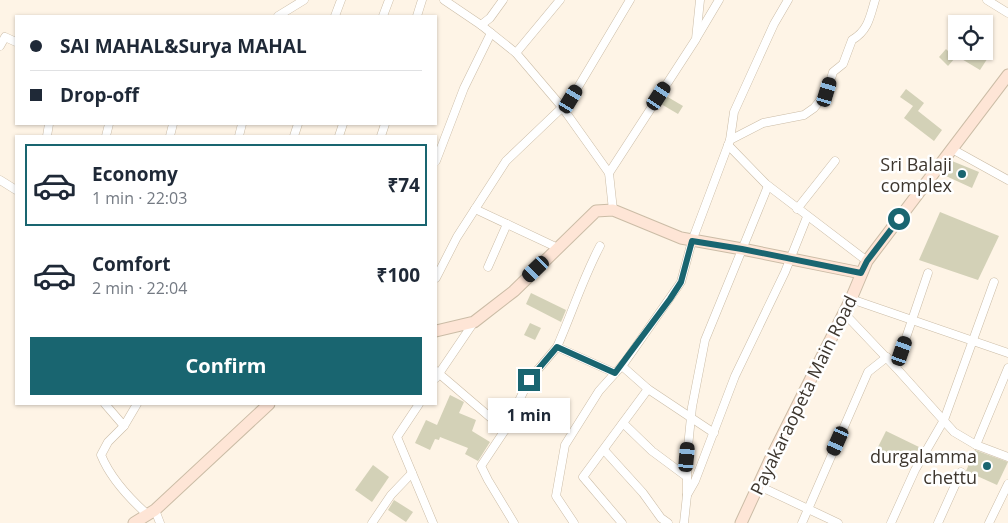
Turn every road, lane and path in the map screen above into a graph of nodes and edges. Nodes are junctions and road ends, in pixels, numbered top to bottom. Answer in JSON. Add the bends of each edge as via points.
{"nodes":[{"id":1,"x":304,"y":0,"type":"edge"},
{"id":2,"x":340,"y":0,"type":"edge"},
{"id":3,"x":389,"y":0,"type":"edge"},
{"id":4,"x":422,"y":0,"type":"edge"},
{"id":5,"x":444,"y":0,"type":"edge"},
{"id":6,"x":503,"y":0,"type":"edge"},
{"id":7,"x":560,"y":0,"type":"edge"},
{"id":8,"x":630,"y":0,"type":"edge"},
{"id":9,"x":700,"y":0,"type":"edge"},
{"id":10,"x":719,"y":0,"type":"edge"},
{"id":11,"x":788,"y":0,"type":"edge"},
{"id":12,"x":876,"y":0,"type":"edge"},
{"id":13,"x":987,"y":0,"type":"edge"},
{"id":14,"x":1008,"y":13,"type":"edge"},
{"id":15,"x":280,"y":15,"type":"edge"},
{"id":16,"x":335,"y":15,"type":"edge"},
{"id":17,"x":383,"y":15,"type":"edge"},
{"id":18,"x":417,"y":15,"type":"edge"},
{"id":19,"x":481,"y":25,"type":"junction"},
{"id":20,"x":491,"y":33,"type":"junction"},
{"id":21,"x":696,"y":39,"type":"junction"},
{"id":22,"x":15,"y":42,"type":"edge"},
{"id":23,"x":0,"y":46,"type":"edge"},
{"id":24,"x":516,"y":53,"type":"junction"},
{"id":25,"x":1008,"y":76,"type":"edge"},
{"id":26,"x":562,"y":107,"type":"junction"},
{"id":27,"x":729,"y":143,"type":"junction"},
{"id":28,"x":952,"y":149,"type":"junction"},
{"id":29,"x":437,"y":158,"type":"edge"},
{"id":30,"x":834,"y":161,"type":"dead end"},
{"id":31,"x":609,"y":173,"type":"junction"},
{"id":32,"x":0,"y":180,"type":"edge"},
{"id":33,"x":1008,"y":180,"type":"edge"},
{"id":34,"x":768,"y":186,"type":"junction"},
{"id":35,"x":15,"y":189,"type":"edge"},
{"id":36,"x":475,"y":209,"type":"junction"},
{"id":37,"x":798,"y":209,"type":"junction"},
{"id":38,"x":613,"y":210,"type":"junction"},
{"id":39,"x":807,"y":217,"type":"junction"},
{"id":40,"x":507,"y":224,"type":"junction"},
{"id":41,"x":692,"y":241,"type":"junction"},
{"id":42,"x":600,"y":246,"type":"dead end"},
{"id":43,"x":558,"y":248,"type":"junction"},
{"id":44,"x":742,"y":249,"type":"junction"},
{"id":45,"x":790,"y":258,"type":"junction"},
{"id":46,"x":867,"y":261,"type":"junction"},
{"id":47,"x":488,"y":267,"type":"dead end"},
{"id":48,"x":861,"y":273,"type":"junction"},
{"id":49,"x":928,"y":273,"type":"dead end"},
{"id":50,"x":437,"y":276,"type":"edge"},
{"id":51,"x":994,"y":282,"type":"dead end"},
{"id":52,"x":851,"y":299,"type":"junction"},
{"id":53,"x":844,"y":313,"type":"junction"},
{"id":54,"x":913,"y":319,"type":"junction"},
{"id":55,"x":474,"y":322,"type":"junction"},
{"id":56,"x":437,"y":331,"type":"edge"},
{"id":57,"x":972,"y":340,"type":"junction"},
{"id":58,"x":557,"y":347,"type":"junction"},
{"id":59,"x":1008,"y":353,"type":"edge"},
{"id":60,"x":887,"y":357,"type":"junction"},
{"id":61,"x":622,"y":366,"type":"junction"},
{"id":62,"x":896,"y":367,"type":"junction"},
{"id":63,"x":1008,"y":368,"type":"edge"},
{"id":64,"x":615,"y":373,"type":"junction"},
{"id":65,"x":437,"y":374,"type":"edge"},
{"id":66,"x":648,"y":389,"type":"junction"},
{"id":67,"x":106,"y":405,"type":"edge"},
{"id":68,"x":136,"y":405,"type":"edge"},
{"id":69,"x":268,"y":405,"type":"edge"},
{"id":70,"x":418,"y":405,"type":"edge"},
{"id":71,"x":691,"y":418,"type":"junction"},
{"id":72,"x":944,"y":420,"type":"junction"},
{"id":73,"x":623,"y":423,"type":"junction"},
{"id":74,"x":124,"y":426,"type":"junction"},
{"id":75,"x":505,"y":430,"type":"junction"},
{"id":76,"x":714,"y":433,"type":"junction"},
{"id":77,"x":976,"y":445,"type":"junction"},
{"id":78,"x":604,"y":450,"type":"junction"},
{"id":79,"x":1008,"y":457,"type":"edge"},
{"id":80,"x":961,"y":472,"type":"dead end"},
{"id":81,"x":412,"y":473,"type":"junction"},
{"id":82,"x":687,"y":477,"type":"junction"},
{"id":83,"x":1008,"y":484,"type":"edge"},
{"id":84,"x":759,"y":486,"type":"junction"},
{"id":85,"x":687,"y":495,"type":"junction"},
{"id":86,"x":808,"y":509,"type":"junction"},
{"id":87,"x":151,"y":512,"type":"junction"},
{"id":88,"x":134,"y":523,"type":"edge"},
{"id":89,"x":160,"y":523,"type":"edge"},
{"id":90,"x":372,"y":523,"type":"edge"},
{"id":91,"x":433,"y":523,"type":"edge"},
{"id":92,"x":514,"y":523,"type":"edge"},
{"id":93,"x":574,"y":523,"type":"edge"},
{"id":94,"x":622,"y":523,"type":"edge"},
{"id":95,"x":668,"y":523,"type":"edge"},
{"id":96,"x":684,"y":523,"type":"edge"},
{"id":97,"x":742,"y":523,"type":"edge"},
{"id":98,"x":802,"y":523,"type":"edge"},
{"id":99,"x":838,"y":523,"type":"edge"},
{"id":100,"x":891,"y":523,"type":"edge"},
{"id":101,"x":938,"y":523,"type":"edge"},
{"id":102,"x":989,"y":523,"type":"edge"}],
"edges":[{"from":1,"to":15,"type":"street"},
{"from":2,"to":16,"type":"street"},
{"from":3,"to":17,"type":"street"},
{"from":4,"to":18,"type":"street"},
{"from":5,"to":19,"type":"street"},
{"from":6,"to":19,"type":"street"},
{"from":7,"to":24,"type":"street"},
{"from":8,"to":26,"type":"street","via":[[571,99]]},
{"from":9,"to":21,"type":"street"},
{"from":10,"to":21,"type":"street"},
{"from":11,"to":27,"type":"street","via":[[734,112]]},
{"from":12,"to":27,"type":"street","via":[[867,26],[852,40],[843,64],[833,72],[827,92],[814,108],[804,115],[763,123]]},
{"from":13,"to":14,"type":"street"},
{"from":19,"to":20,"type":"street"},
{"from":20,"to":24,"type":"street"},
{"from":20,"to":29,"type":"street","via":[[464,88]]},
{"from":21,"to":31,"type":"street"},
{"from":22,"to":23,"type":"street","via":[[4,37]]},
{"from":24,"to":26,"type":"street"},
{"from":25,"to":28,"type":"main road","name":"Payakaraopeta Main Road"},
{"from":26,"to":31,"type":"street"},
{"from":26,"to":36,"type":"street","via":[[506,161]]},
{"from":27,"to":34,"type":"street"},
{"from":27,"to":41,"type":"street"},
{"from":28,"to":33,"type":"street"},
{"from":28,"to":46,"type":"main road","name":"Payakaraopeta Main Road"},
{"from":30,"to":37,"type":"street"},
{"from":31,"to":38,"type":"street"},
{"from":32,"to":35,"type":"street"},
{"from":34,"to":37,"type":"street"},
{"from":34,"to":44,"type":"street"},
{"from":36,"to":40,"type":"street"},
{"from":36,"to":50,"type":"street"},
{"from":37,"to":39,"type":"street"},
{"from":38,"to":41,"type":"main road"},
{"from":38,"to":43,"type":"main road","via":[[596,211]]},
{"from":39,"to":45,"type":"street"},
{"from":39,"to":46,"type":"street"},
{"from":40,"to":43,"type":"street"},
{"from":40,"to":47,"type":"street"},
{"from":41,"to":44,"type":"main road"},
{"from":41,"to":61,"type":"street","via":[[681,282]]},
{"from":42,"to":58,"type":"street"},
{"from":43,"to":55,"type":"main road","via":[[514,291]]},
{"from":44,"to":45,"type":"main road"},
{"from":44,"to":71,"type":"street","via":[[705,340]]},
{"from":45,"to":48,"type":"main road"},
{"from":45,"to":76,"type":"street","via":[[735,376]]},
{"from":46,"to":48,"type":"main road","name":"Payakaraopeta Main Road"},
{"from":48,"to":52,"type":"main road","name":"Payakaraopeta Main Road"},
{"from":49,"to":54,"type":"street"},
{"from":51,"to":57,"type":"street"},
{"from":52,"to":53,"type":"main road","name":"Payakaraopeta Main Road"},
{"from":52,"to":54,"type":"street"},
{"from":53,"to":60,"type":"street"},
{"from":53,"to":84,"type":"main road","name":"Payakaraopeta Main Road"},
{"from":54,"to":57,"type":"street"},
{"from":54,"to":62,"type":"street"},
{"from":55,"to":56,"type":"main road"},
{"from":55,"to":65,"type":"street"},
{"from":57,"to":59,"type":"street"},
{"from":57,"to":72,"type":"street"},
{"from":58,"to":64,"type":"street"},
{"from":58,"to":75,"type":"street","via":[[529,380]]},
{"from":60,"to":62,"type":"street"},
{"from":60,"to":86,"type":"street","via":[[868,372]]},
{"from":61,"to":64,"type":"street"},
{"from":61,"to":66,"type":"street"},
{"from":62,"to":72,"type":"street"},
{"from":63,"to":77,"type":"street"},
{"from":64,"to":93,"type":"street","via":[[599,391],[565,445],[556,496]]},
{"from":65,"to":75,"type":"street"},
{"from":66,"to":71,"type":"street"},
{"from":66,"to":73,"type":"street"},
{"from":67,"to":74,"type":"street"},
{"from":68,"to":74,"type":"street"},
{"from":69,"to":87,"type":"main road"},
{"from":70,"to":81,"type":"street","via":[[398,437]]},
{"from":71,"to":76,"type":"street"},
{"from":71,"to":82,"type":"street"},
{"from":72,"to":77,"type":"street","via":[[954,432]]},
{"from":72,"to":100,"type":"street","via":[[915,470]]},
{"from":73,"to":78,"type":"street"},
{"from":73,"to":82,"type":"street"},
{"from":74,"to":87,"type":"street","via":[[108,442],[101,455],[104,464],[136,503]]},
{"from":75,"to":92,"type":"street","via":[[481,466]]},
{"from":76,"to":85,"type":"street"},
{"from":77,"to":79,"type":"street"},
{"from":78,"to":94,"type":"street","via":[[584,477]]},
{"from":78,"to":95,"type":"street"},
{"from":80,"to":101,"type":"street"},
{"from":81,"to":90,"type":"street","via":[[391,495]]},
{"from":81,"to":91,"type":"street"},
{"from":82,"to":85,"type":"street"},
{"from":83,"to":102,"type":"street"},
{"from":84,"to":86,"type":"street"},
{"from":84,"to":97,"type":"main road","name":"Payakaraopeta Main Road"},
{"from":85,"to":96,"type":"street"},
{"from":86,"to":98,"type":"street"},
{"from":86,"to":99,"type":"street"},
{"from":87,"to":88,"type":"main road"},
{"from":87,"to":89,"type":"street"}]}
